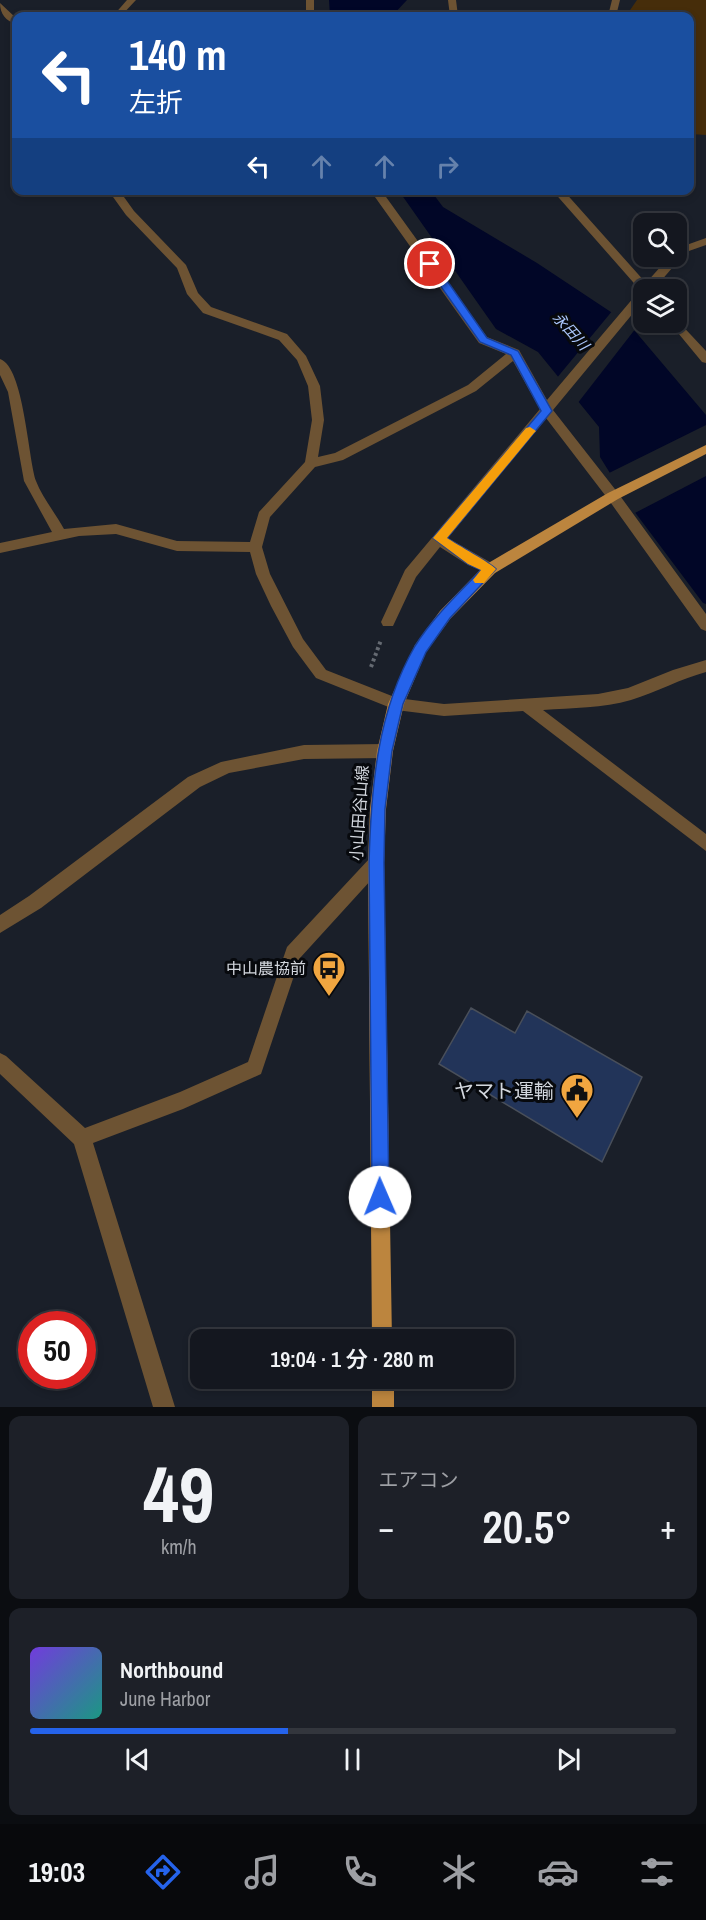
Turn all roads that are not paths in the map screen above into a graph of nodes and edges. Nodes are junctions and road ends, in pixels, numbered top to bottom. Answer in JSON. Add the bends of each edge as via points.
{"nodes":[{"id":1,"x":132,"y":0,"type":"edge"},
{"id":2,"x":121,"y":12,"type":"edge"},
{"id":3,"x":117,"y":195,"type":"edge"},
{"id":4,"x":379,"y":195,"type":"edge"},
{"id":5,"x":562,"y":195,"type":"edge"},
{"id":6,"x":706,"y":241,"type":"edge"},
{"id":7,"x":687,"y":248,"type":"edge"},
{"id":8,"x":666,"y":267,"type":"edge"},
{"id":9,"x":635,"y":279,"type":"edge"},
{"id":10,"x":655,"y":279,"type":"edge"},
{"id":11,"x":633,"y":305,"type":"edge"},
{"id":12,"x":683,"y":333,"type":"edge"},
{"id":13,"x":515,"y":353,"type":"junction"},
{"id":14,"x":706,"y":360,"type":"edge"},
{"id":15,"x":0,"y":363,"type":"edge"},
{"id":16,"x":547,"y":411,"type":"junction"},
{"id":17,"x":706,"y":448,"type":"edge"},
{"id":18,"x":311,"y":464,"type":"junction"},
{"id":19,"x":614,"y":496,"type":"junction"},
{"id":20,"x":61,"y":536,"type":"junction"},
{"id":21,"x":439,"y":538,"type":"junction"},
{"id":22,"x":255,"y":547,"type":"junction"},
{"id":23,"x":0,"y":548,"type":"edge"},
{"id":24,"x":490,"y":569,"type":"junction"},
{"id":25,"x":388,"y":622,"type":"road end"},
{"id":26,"x":706,"y":625,"type":"edge"},
{"id":27,"x":706,"y":666,"type":"edge"},
{"id":28,"x":396,"y":704,"type":"junction"},
{"id":29,"x":527,"y":706,"type":"junction"},
{"id":30,"x":385,"y":751,"type":"junction"},
{"id":31,"x":706,"y":844,"type":"edge"},
{"id":32,"x":376,"y":863,"type":"junction"},
{"id":33,"x":0,"y":924,"type":"edge"},
{"id":34,"x":0,"y":1062,"type":"edge"},
{"id":35,"x":82,"y":1138,"type":"junction"},
{"id":36,"x":382,"y":1329,"type":"edge"},
{"id":37,"x":381,"y":1389,"type":"edge"},
{"id":38,"x":379,"y":1405,"type":"edge"},
{"id":39,"x":164,"y":1407,"type":"edge"}],
"edges":[{"from":1,"to":2,"type":"street"},
{"from":3,"to":18,"type":"street","via":[[182,267],[193,294],[207,310],[282,338],[302,358],[314,386],[318,420]]},
{"from":4,"to":13,"type":"street","via":[[483,340]]},
{"from":5,"to":9,"type":"street"},
{"from":6,"to":7,"type":"street"},
{"from":8,"to":10,"type":"street"},
{"from":11,"to":16,"type":"street"},
{"from":12,"to":14,"type":"street"},
{"from":13,"to":16,"type":"street"},
{"from":13,"to":18,"type":"street","via":[[472,388],[338,457]]},
{"from":15,"to":20,"type":"street","via":[[14,392],[30,481]]},
{"from":16,"to":19,"type":"street"},
{"from":16,"to":21,"type":"street"},
{"from":17,"to":19,"type":"main road","name":"小山田谷山線"},
{"from":18,"to":22,"type":"street","via":[[264,515]]},
{"from":19,"to":24,"type":"main road","name":"小山田谷山線"},
{"from":19,"to":26,"type":"street"},
{"from":20,"to":22,"type":"street","via":[[79,531],[116,530],[177,546]]},
{"from":20,"to":23,"type":"street"},
{"from":21,"to":24,"type":"street"},
{"from":21,"to":25,"type":"street","via":[[410,574]]},
{"from":22,"to":28,"type":"street","via":[[278,606],[298,644],[321,675]]},
{"from":24,"to":28,"type":"main road","name":"小山田谷山線","via":[[445,615],[420,649]]},
{"from":27,"to":29,"type":"street","via":[[630,694]]},
{"from":28,"to":29,"type":"street","via":[[444,710]]},
{"from":28,"to":30,"type":"main road","name":"小山田谷山線"},
{"from":29,"to":31,"type":"street"},
{"from":30,"to":32,"type":"main road","name":"小山田谷山線"},
{"from":30,"to":33,"type":"street","via":[[304,752],[227,767],[194,782]]},
{"from":32,"to":35,"type":"street","via":[[293,953],[255,1068]]},
{"from":32,"to":36,"type":"main road","name":"小山田谷山線"},
{"from":34,"to":35,"type":"street"},
{"from":35,"to":39,"type":"street"},
{"from":37,"to":38,"type":"main road"}]}
